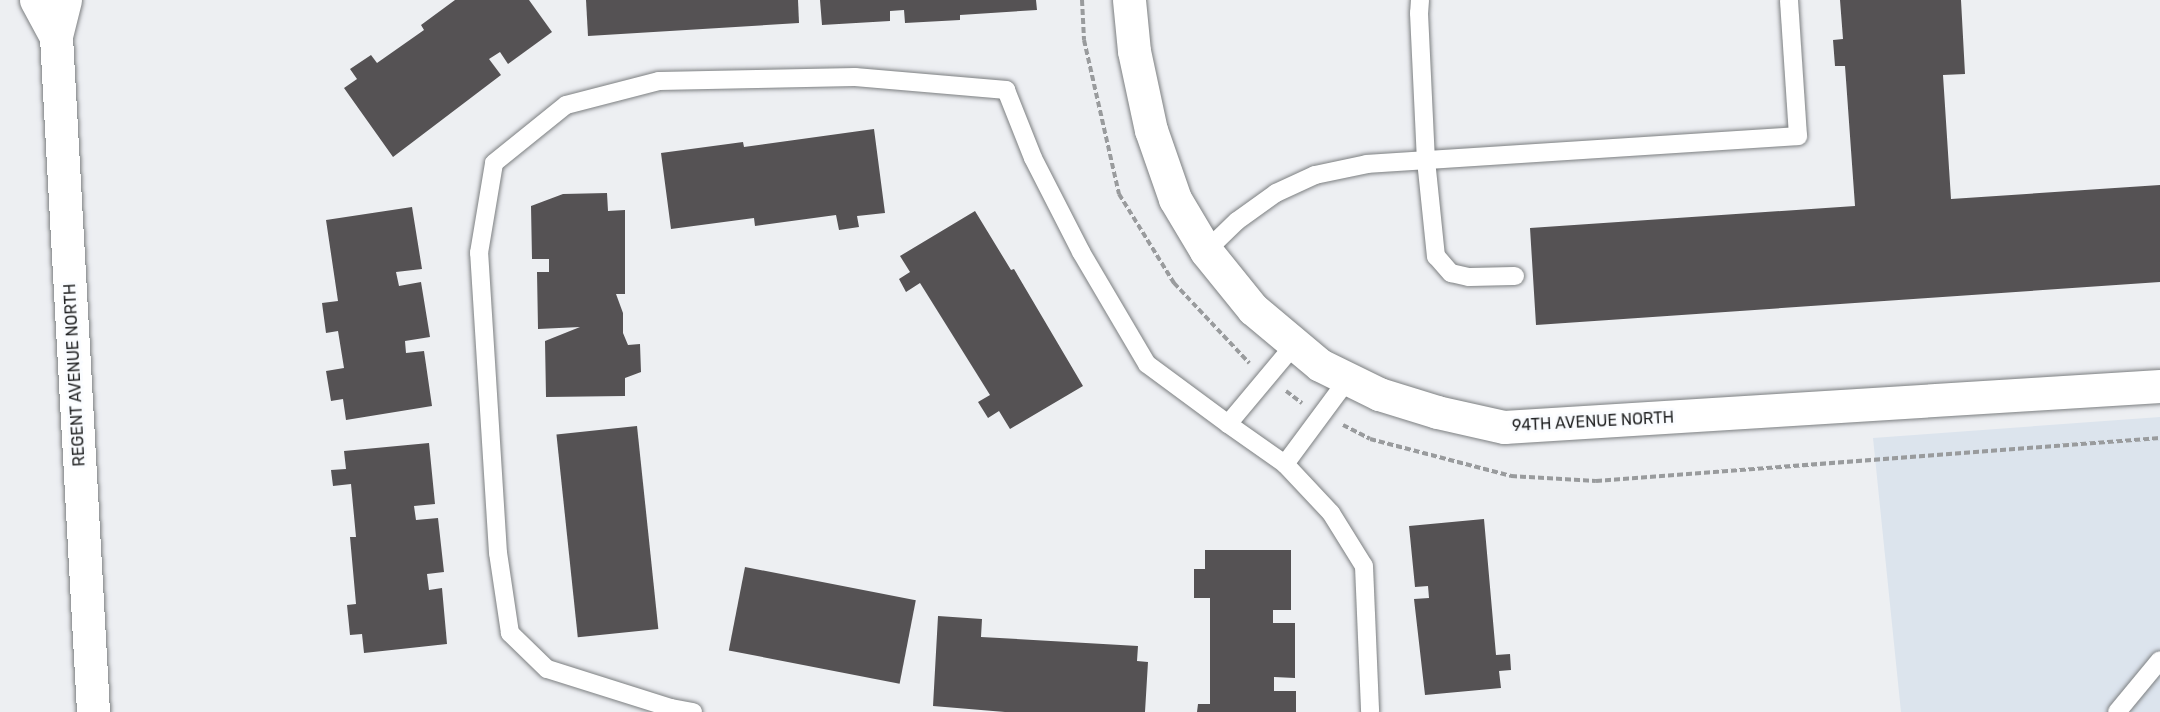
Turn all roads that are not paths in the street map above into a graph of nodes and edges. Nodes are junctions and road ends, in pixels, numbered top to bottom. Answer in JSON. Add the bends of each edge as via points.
{"nodes":[{"id":1,"x":36,"y":0,"type":"edge"},
{"id":2,"x":65,"y":0,"type":"edge"},
{"id":3,"x":1129,"y":0,"type":"edge"},
{"id":4,"x":1420,"y":0,"type":"edge"},
{"id":5,"x":1790,"y":0,"type":"edge"},
{"id":6,"x":56,"y":37,"type":"junction"},
{"id":7,"x":1426,"y":160,"type":"junction"},
{"id":8,"x":1206,"y":251,"type":"junction"},
{"id":9,"x":1515,"y":276,"type":"dead end"},
{"id":10,"x":1295,"y":344,"type":"junction"},
{"id":11,"x":1348,"y":379,"type":"junction"},
{"id":12,"x":2160,"y":386,"type":"edge"},
{"id":13,"x":1228,"y":424,"type":"junction"},
{"id":14,"x":1285,"y":464,"type":"junction"},
{"id":15,"x":2160,"y":660,"type":"edge"},
{"id":16,"x":93,"y":712,"type":"edge"},
{"id":17,"x":693,"y":712,"type":"edge"},
{"id":18,"x":1370,"y":712,"type":"edge"},
{"id":19,"x":2117,"y":712,"type":"edge"}],
"edges":[{"from":1,"to":6,"type":"street","name":"REGENT AVENUE NORTH"},
{"from":2,"to":6,"type":"street","name":"REGENT AVENUE NORTH"},
{"from":3,"to":8,"type":"street","name":"94TH AVENUE NORTH","via":[[1134,51],[1151,130],[1175,199]]},
{"from":4,"to":7,"type":"lane"},
{"from":5,"to":7,"type":"lane","via":[[1798,136]]},
{"from":6,"to":16,"type":"street","name":"REGENT AVENUE NORTH"},
{"from":7,"to":8,"type":"lane","via":[[1367,164],[1315,175],[1276,193],[1237,221]]},
{"from":7,"to":9,"type":"lane","via":[[1436,256],[1451,273],[1468,277]]},
{"from":8,"to":10,"type":"street","name":"94TH AVENUE NORTH","via":[[1253,309]]},
{"from":10,"to":11,"type":"street","name":"94TH AVENUE NORTH","via":[[1320,365]]},
{"from":10,"to":13,"type":"lane"},
{"from":11,"to":12,"type":"street","name":"94TH AVENUE NORTH","via":[[1379,394],[1437,412],[1504,427]]},
{"from":11,"to":14,"type":"lane"},
{"from":13,"to":14,"type":"lane"},
{"from":13,"to":17,"type":"lane","via":[[1147,364],[1081,252],[1033,158],[1006,90],[855,77],[659,81],[566,105],[494,163],[479,253],[498,553],[510,633],[547,669]]},
{"from":14,"to":18,"type":"lane","via":[[1331,513],[1364,566]]},
{"from":15,"to":19,"type":"lane"}]}
